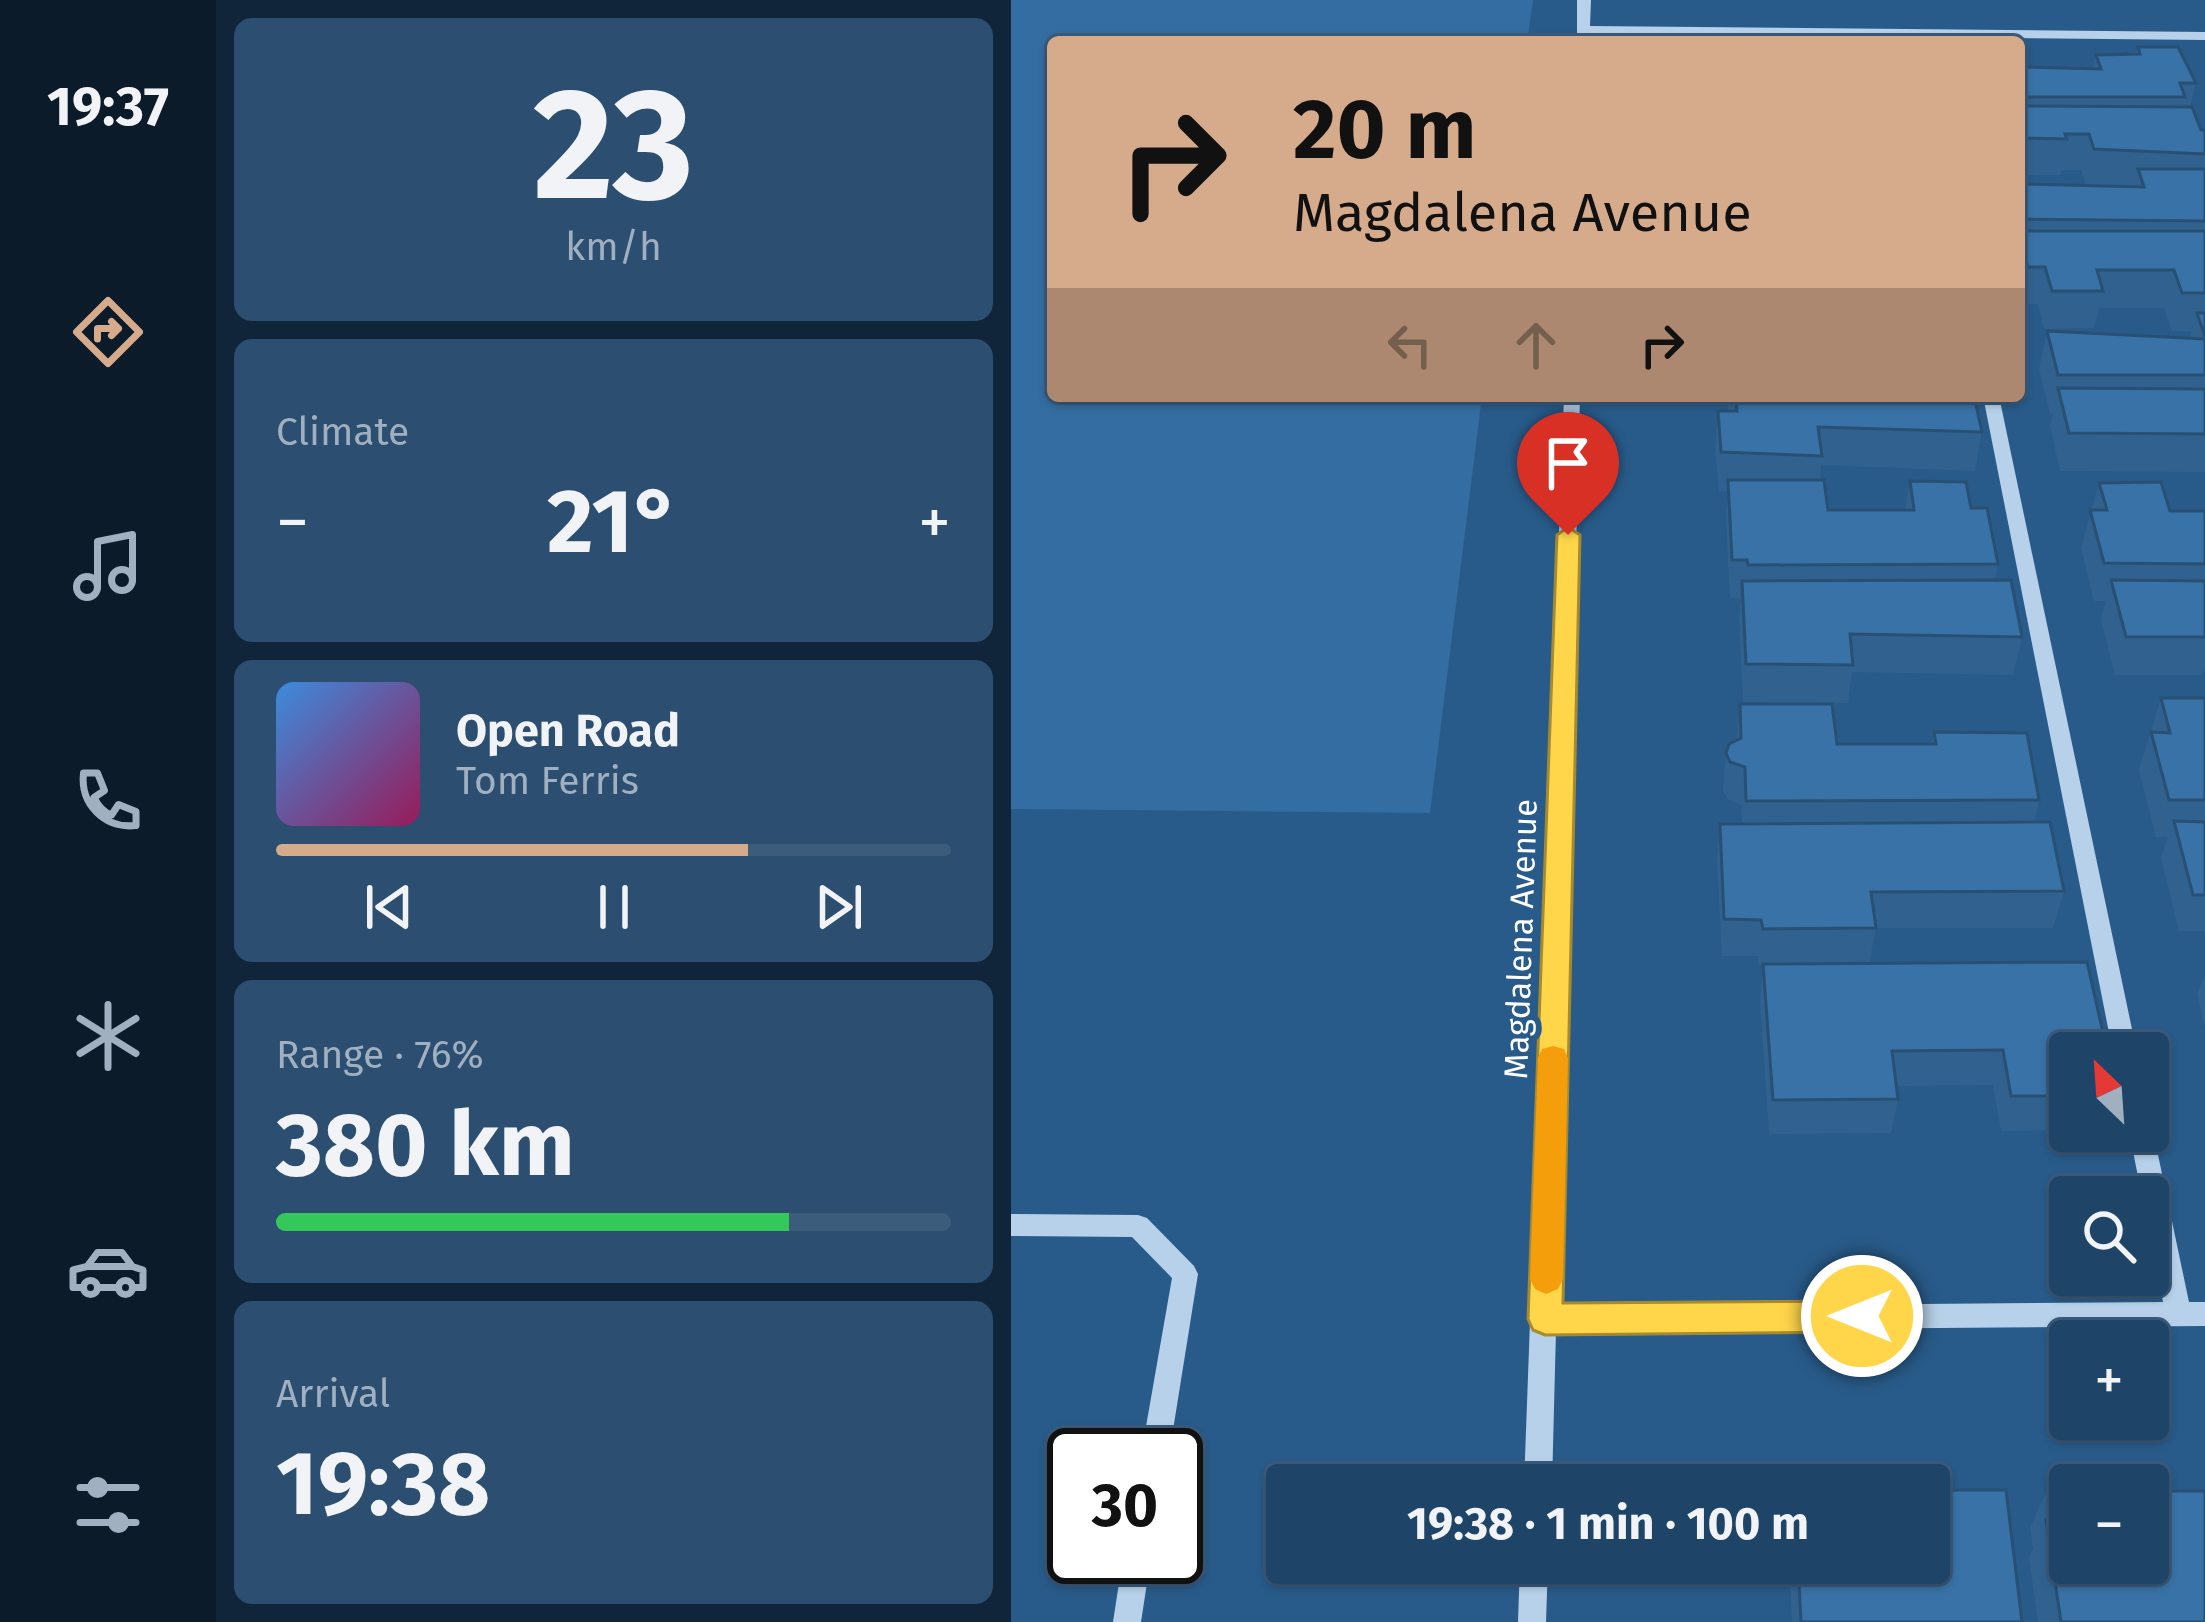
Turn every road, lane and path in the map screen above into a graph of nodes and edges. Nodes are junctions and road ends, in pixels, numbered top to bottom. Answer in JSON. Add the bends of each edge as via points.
{"nodes":[{"id":1,"x":1584,"y":0,"type":"edge"},
{"id":2,"x":1583,"y":36,"type":"edge"},
{"id":3,"x":2205,"y":36,"type":"edge"},
{"id":4,"x":2025,"y":38,"type":"edge"},
{"id":5,"x":1573,"y":402,"type":"edge"},
{"id":6,"x":1992,"y":402,"type":"edge"},
{"id":7,"x":2121,"y":1032,"type":"edge"},
{"id":8,"x":2147,"y":1152,"type":"edge"},
{"id":9,"x":1011,"y":1226,"type":"edge"},
{"id":10,"x":2192,"y":1314,"type":"edge"},
{"id":11,"x":1545,"y":1319,"type":"junction"},
{"id":12,"x":1159,"y":1428,"type":"edge"},
{"id":13,"x":1539,"y":1464,"type":"edge"},
{"id":14,"x":1133,"y":1584,"type":"edge"},
{"id":15,"x":1534,"y":1584,"type":"edge"},
{"id":16,"x":1127,"y":1622,"type":"edge"},
{"id":17,"x":1532,"y":1622,"type":"edge"}],
"edges":[{"from":1,"to":2,"type":"street"},
{"from":3,"to":4,"type":"street"},
{"from":5,"to":11,"type":"street","name":"Magdalena Avenue"},
{"from":6,"to":7,"type":"street"},
{"from":8,"to":10,"type":"street"},
{"from":9,"to":12,"type":"street","via":[[1138,1226],[1185,1274]]},
{"from":10,"to":11,"type":"street"},
{"from":11,"to":13,"type":"street","name":"Magdalena Avenue"},
{"from":14,"to":16,"type":"street"},
{"from":15,"to":17,"type":"street"}]}
